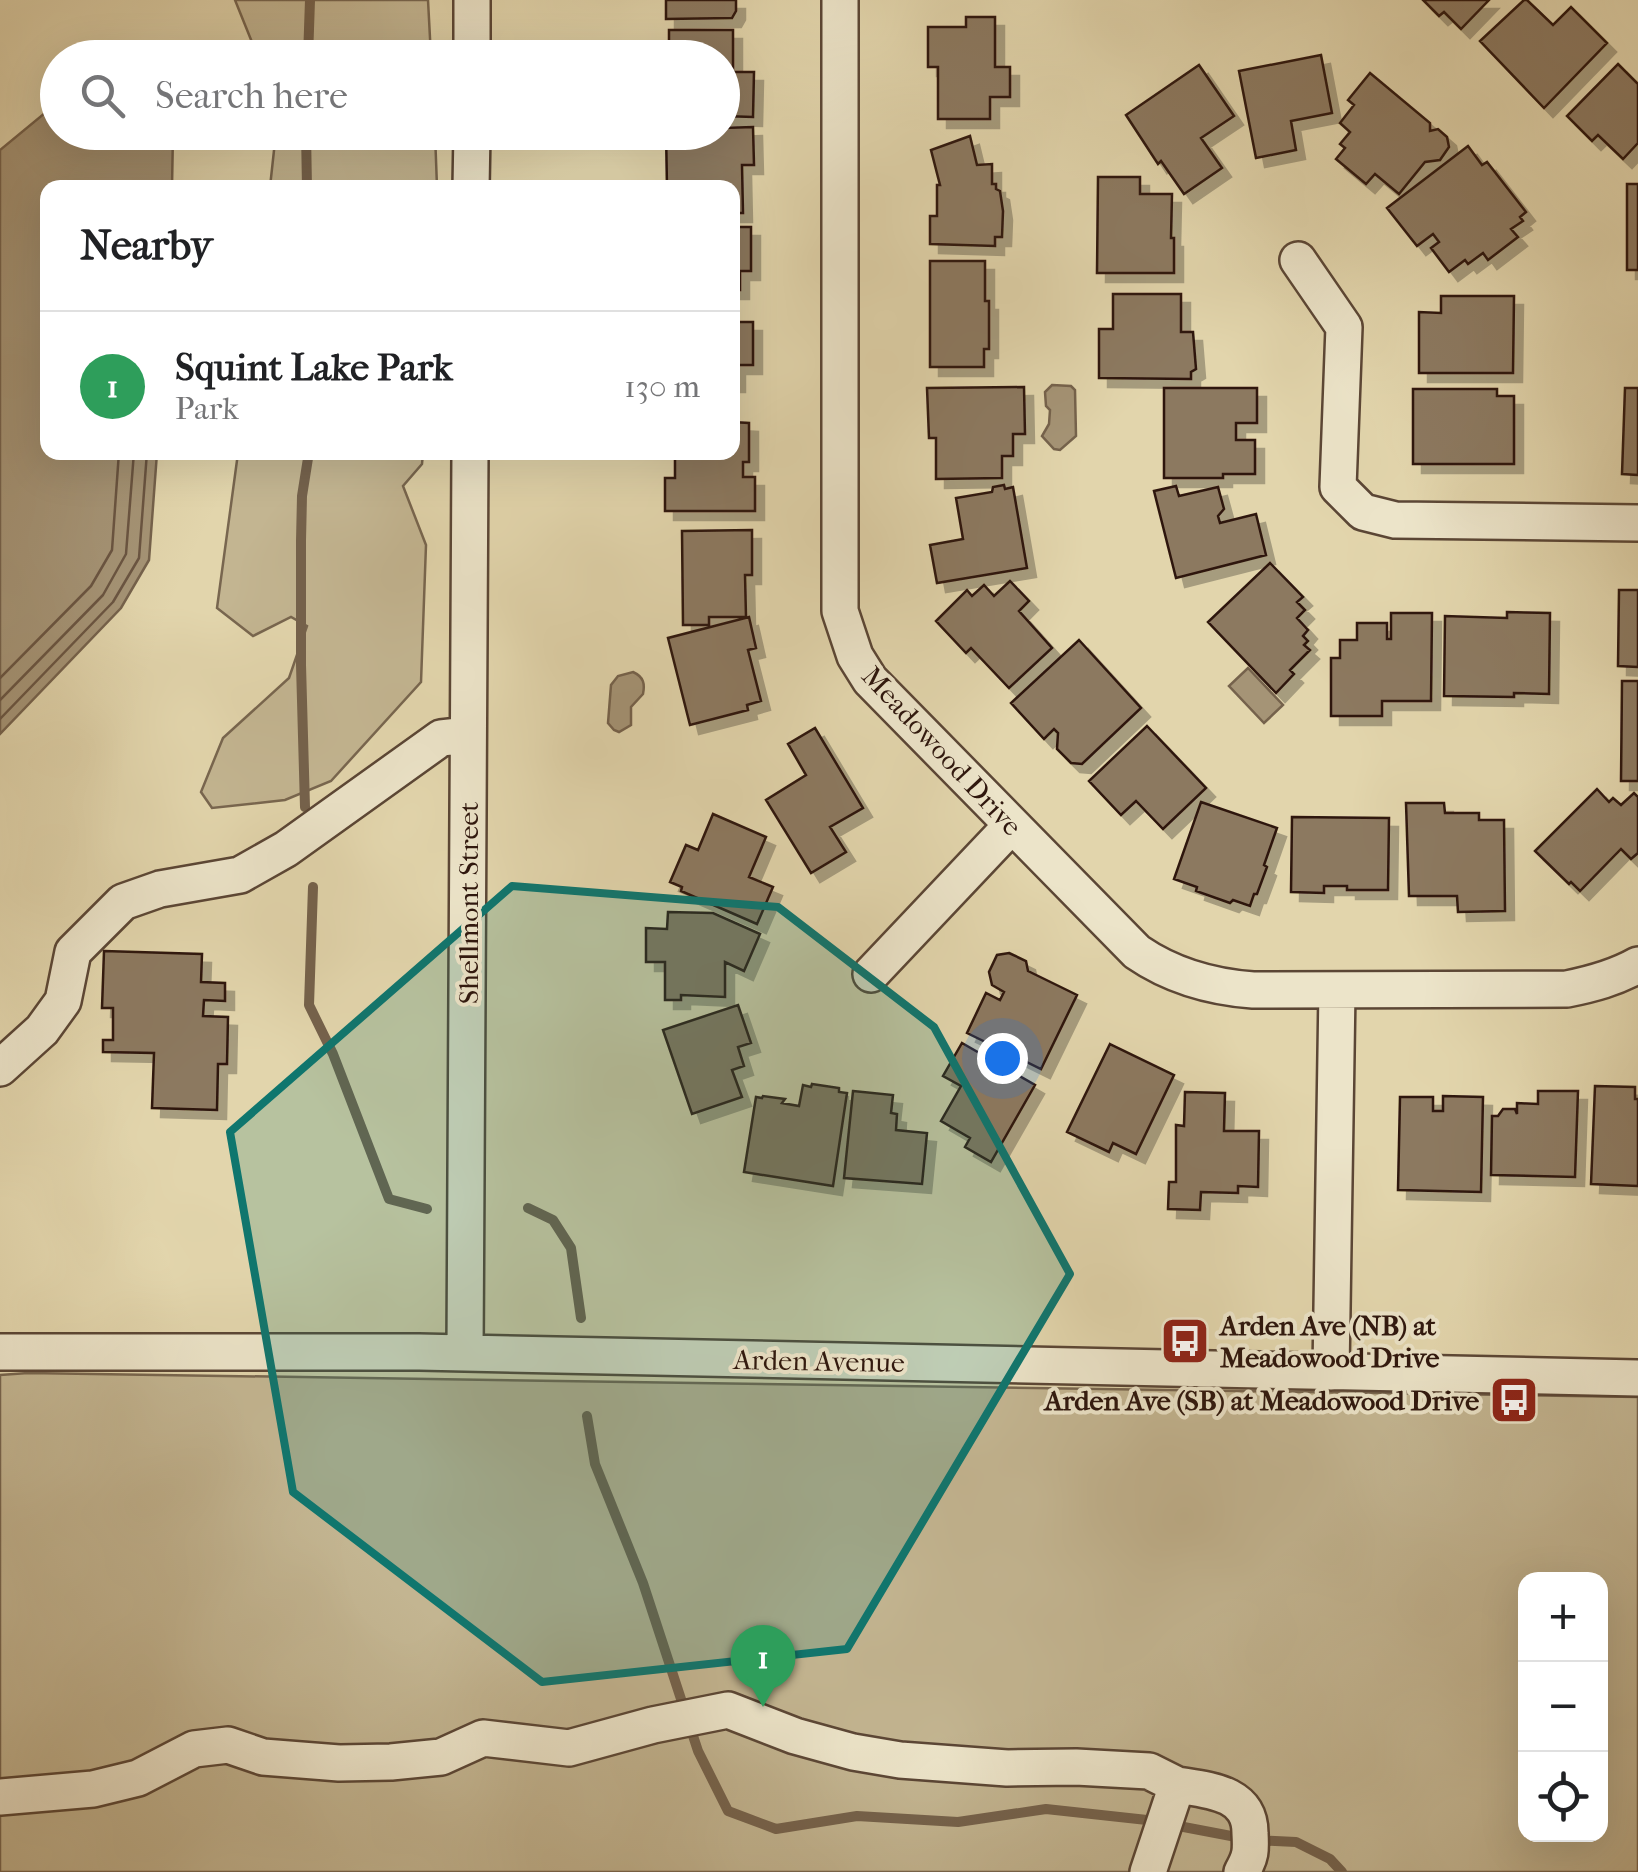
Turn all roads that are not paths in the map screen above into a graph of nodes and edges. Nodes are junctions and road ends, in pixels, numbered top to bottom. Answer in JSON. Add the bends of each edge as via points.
{"nodes":[{"id":1,"x":472,"y":0,"type":"edge"},
{"id":2,"x":840,"y":0,"type":"edge"},
{"id":3,"x":472,"y":40,"type":"edge"},
{"id":4,"x":472,"y":150,"type":"edge"},
{"id":5,"x":471,"y":180,"type":"edge"},
{"id":6,"x":1298,"y":260,"type":"dead end"},
{"id":7,"x":470,"y":460,"type":"edge"},
{"id":8,"x":1638,"y":523,"type":"edge"},
{"id":9,"x":468,"y":735,"type":"junction"},
{"id":10,"x":1012,"y":826,"type":"junction"},
{"id":11,"x":1638,"y":965,"type":"edge"},
{"id":12,"x":871,"y":974,"type":"dead end"},
{"id":13,"x":1337,"y":990,"type":"junction"},
{"id":14,"x":0,"y":1068,"type":"edge"},
{"id":15,"x":0,"y":1352,"type":"edge"},
{"id":16,"x":465,"y":1353,"type":"junction"},
{"id":17,"x":1332,"y":1372,"type":"junction"},
{"id":18,"x":1638,"y":1378,"type":"edge"},
{"id":19,"x":1174,"y":1790,"type":"junction"},
{"id":20,"x":0,"y":1797,"type":"edge"},
{"id":21,"x":1248,"y":1850,"type":"edge"},
{"id":22,"x":1151,"y":1867,"type":"edge"}],
"edges":[{"from":1,"to":3,"type":"street"},
{"from":2,"to":10,"type":"street","name":"Meadowood Drive","via":[[840,611],[854,656],[870,680]]},
{"from":4,"to":5,"type":"street"},
{"from":6,"to":8,"type":"street","via":[[1344,328],[1338,487],[1363,512],[1396,520]]},
{"from":7,"to":9,"type":"street","name":"Shellmont Street"},
{"from":9,"to":14,"type":"street","via":[[440,738],[240,875],[123,902],[72,952],[62,1001],[42,1030]]},
{"from":9,"to":16,"type":"street","name":"Shellmont Street"},
{"from":10,"to":12,"type":"street"},
{"from":10,"to":13,"type":"street","name":"Meadowood Drive","via":[[1137,952],[1171,972],[1232,988]]},
{"from":11,"to":13,"type":"street","name":"Meadowood Drive","via":[[1566,989]]},
{"from":13,"to":17,"type":"street"},
{"from":15,"to":16,"type":"street","name":"Arden Avenue"},
{"from":16,"to":17,"type":"street","name":"Arden Avenue"},
{"from":17,"to":18,"type":"street","name":"Arden Avenue"},
{"from":19,"to":20,"type":"street","via":[[1148,1771],[1008,1768],[853,1752],[728,1710],[569,1748],[483,1738],[440,1756],[391,1762],[340,1764],[228,1746],[194,1749],[138,1778]]},
{"from":19,"to":21,"type":"street","via":[[1220,1792],[1242,1805]]},
{"from":19,"to":22,"type":"street"}]}
